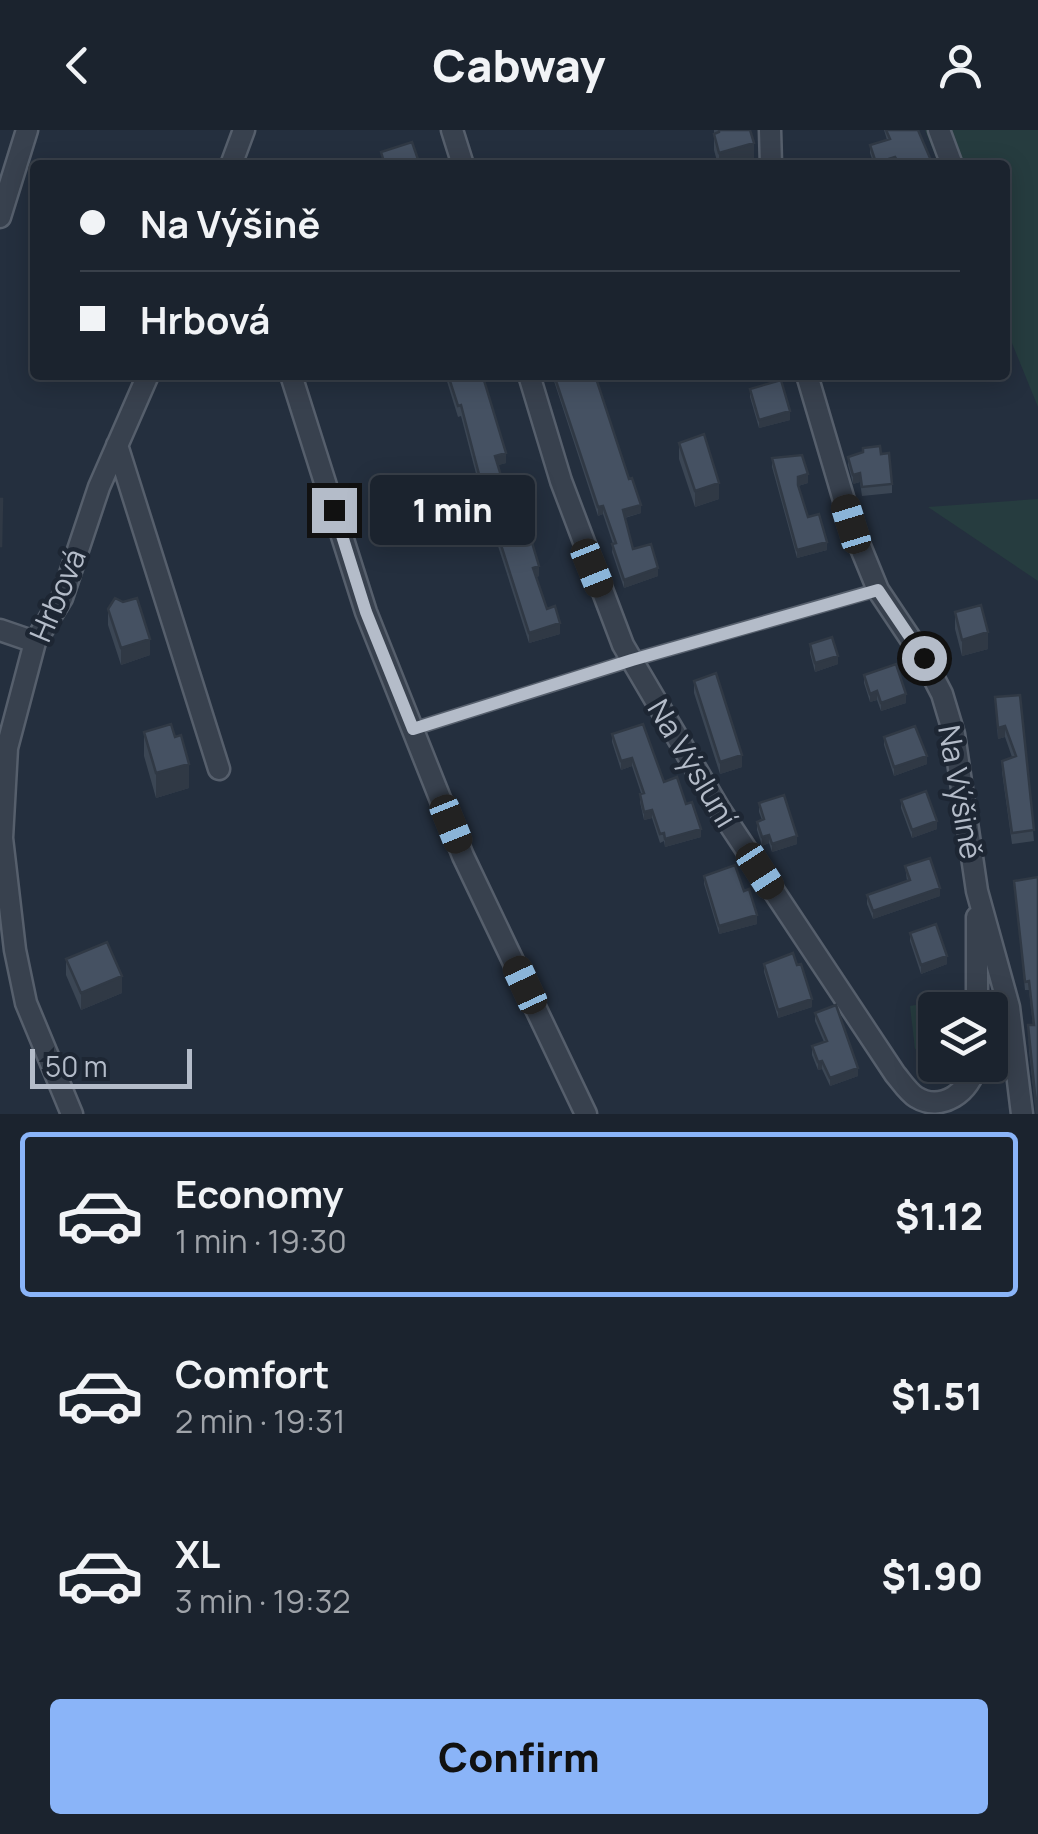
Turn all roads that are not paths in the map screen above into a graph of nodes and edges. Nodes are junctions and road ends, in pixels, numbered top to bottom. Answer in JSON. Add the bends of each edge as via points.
{"nodes":[{"id":1,"x":26,"y":130,"type":"edge"},
{"id":2,"x":244,"y":130,"type":"edge"},
{"id":3,"x":254,"y":130,"type":"edge"},
{"id":4,"x":452,"y":130,"type":"edge"},
{"id":5,"x":770,"y":130,"type":"edge"},
{"id":6,"x":940,"y":130,"type":"edge"},
{"id":7,"x":233,"y":160,"type":"edge"},
{"id":8,"x":249,"y":160,"type":"edge"},
{"id":9,"x":461,"y":160,"type":"edge"},
{"id":10,"x":771,"y":160,"type":"edge"},
{"id":11,"x":950,"y":160,"type":"edge"},
{"id":12,"x":0,"y":218,"type":"edge"},
{"id":13,"x":146,"y":380,"type":"edge"},
{"id":14,"x":293,"y":380,"type":"edge"},
{"id":15,"x":530,"y":380,"type":"edge"},
{"id":16,"x":808,"y":380,"type":"edge"},
{"id":17,"x":117,"y":445,"type":"junction"},
{"id":18,"x":878,"y":590,"type":"junction"},
{"id":19,"x":0,"y":630,"type":"edge"},
{"id":20,"x":36,"y":642,"type":"junction"},
{"id":21,"x":632,"y":660,"type":"junction"},
{"id":22,"x":413,"y":729,"type":"junction"},
{"id":23,"x":219,"y":769,"type":"dead end"},
{"id":24,"x":977,"y":891,"type":"junction"},
{"id":25,"x":977,"y":992,"type":"edge"},
{"id":26,"x":970,"y":1082,"type":"edge"},
{"id":27,"x":72,"y":1114,"type":"edge"},
{"id":28,"x":586,"y":1114,"type":"edge"},
{"id":29,"x":1022,"y":1114,"type":"edge"}],
"edges":[{"from":1,"to":12,"type":"street"},
{"from":2,"to":7,"type":"street"},
{"from":3,"to":8,"type":"street"},
{"from":4,"to":9,"type":"street"},
{"from":5,"to":10,"type":"street"},
{"from":6,"to":11,"type":"street"},
{"from":13,"to":17,"type":"street","name":"Hrbová"},
{"from":14,"to":22,"type":"street","via":[[366,612]]},
{"from":15,"to":21,"type":"street","name":"Na Výsluní","via":[[592,568]]},
{"from":16,"to":18,"type":"street","name":"Na Výšině"},
{"from":17,"to":20,"type":"street","name":"Hrbová","via":[[62,598]]},
{"from":17,"to":23,"type":"street"},
{"from":18,"to":21,"type":"lane"},
{"from":18,"to":24,"type":"street","name":"Na Výšině","via":[[942,694]]},
{"from":19,"to":20,"type":"street"},
{"from":20,"to":27,"type":"street","name":"Hrbová","via":[[7,748],[2,838],[26,1003]]},
{"from":21,"to":22,"type":"lane"},
{"from":21,"to":26,"type":"street","name":"Na Výsluní","via":[[720,810],[904,1085],[931,1103]]},
{"from":22,"to":28,"type":"street","via":[[464,856]]},
{"from":24,"to":25,"type":"street"},
{"from":24,"to":29,"type":"street","name":"Na Výšině","via":[[1009,1007]]}]}
